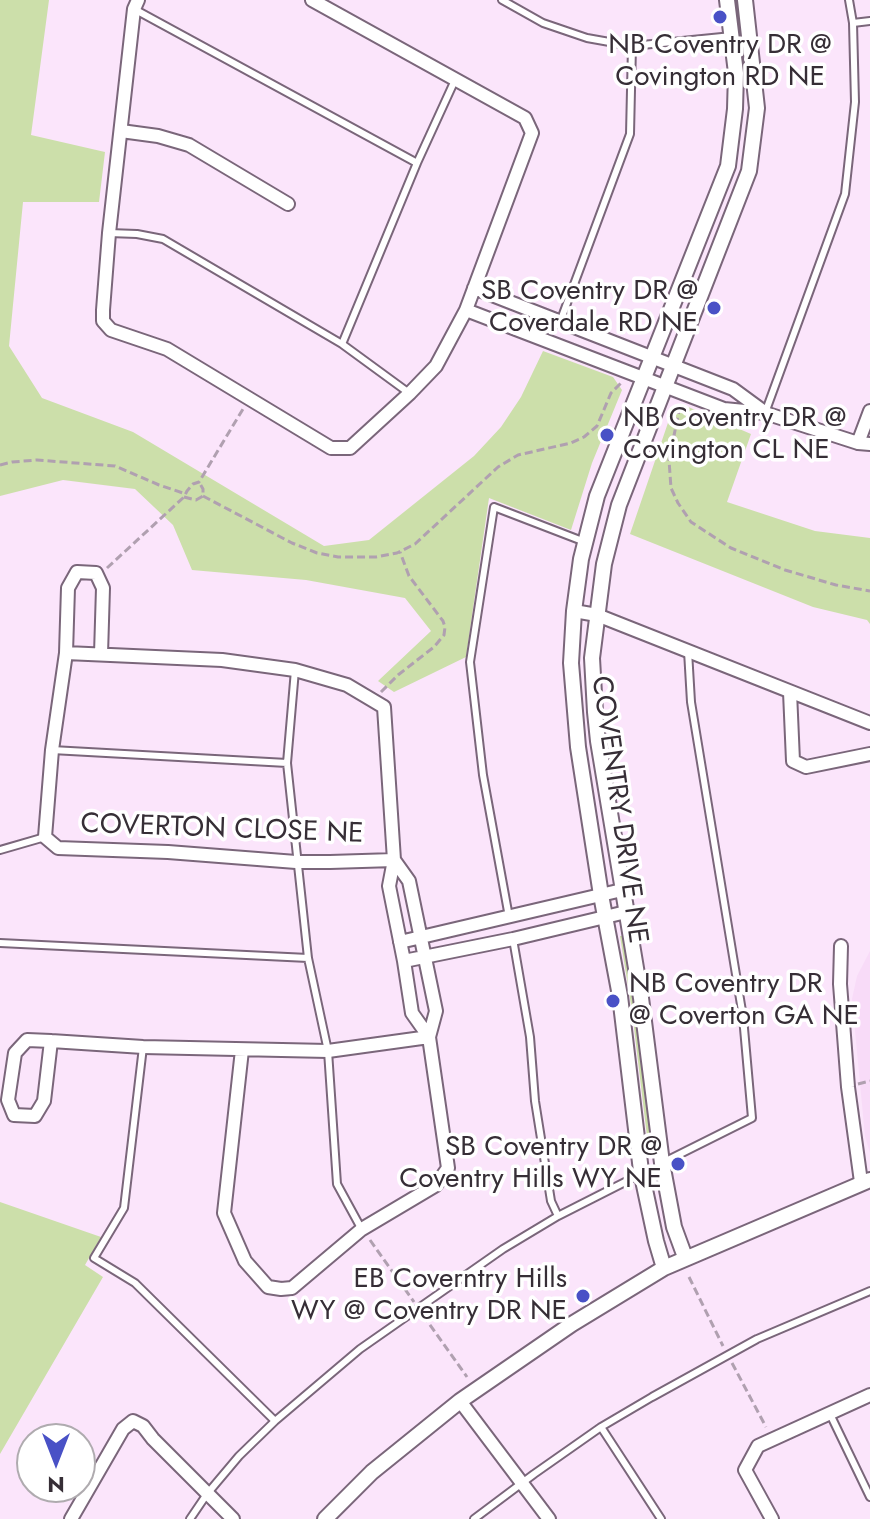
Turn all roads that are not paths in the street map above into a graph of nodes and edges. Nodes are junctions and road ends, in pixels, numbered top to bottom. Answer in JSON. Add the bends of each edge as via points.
{"nodes":[{"id":1,"x":312,"y":0,"type":"edge"},
{"id":2,"x":502,"y":0,"type":"edge"},
{"id":3,"x":727,"y":0,"type":"edge"},
{"id":4,"x":745,"y":0,"type":"edge"},
{"id":5,"x":849,"y":0,"type":"edge"},
{"id":6,"x":136,"y":4,"type":"edge"},
{"id":7,"x":870,"y":21,"type":"edge"},
{"id":8,"x":853,"y":23,"type":"junction"},
{"id":9,"x":732,"y":36,"type":"junction"},
{"id":10,"x":632,"y":46,"type":"junction"},
{"id":11,"x":455,"y":80,"type":"junction"},
{"id":12,"x":121,"y":131,"type":"junction"},
{"id":13,"x":417,"y":163,"type":"junction"},
{"id":14,"x":288,"y":204,"type":"dead end"},
{"id":15,"x":109,"y":233,"type":"junction"},
{"id":16,"x":474,"y":288,"type":"junction"},
{"id":17,"x":466,"y":310,"type":"junction"},
{"id":18,"x":560,"y":322,"type":"junction"},
{"id":19,"x":342,"y":344,"type":"junction"},
{"id":20,"x":652,"y":358,"type":"junction"},
{"id":21,"x":674,"y":366,"type":"junction"},
{"id":22,"x":644,"y":378,"type":"junction"},
{"id":23,"x":666,"y":387,"type":"junction"},
{"id":24,"x":410,"y":393,"type":"junction"},
{"id":25,"x":870,"y":411,"type":"edge"},
{"id":26,"x":765,"y":413,"type":"junction"},
{"id":27,"x":864,"y":443,"type":"edge"},
{"id":28,"x":585,"y":542,"type":"junction"},
{"id":29,"x":608,"y":550,"type":"junction"},
{"id":30,"x":574,"y":611,"type":"junction"},
{"id":31,"x":597,"y":615,"type":"junction"},
{"id":32,"x":688,"y":651,"type":"junction"},
{"id":33,"x":66,"y":653,"type":"junction"},
{"id":34,"x":101,"y":654,"type":"junction"},
{"id":35,"x":295,"y":670,"type":"junction"},
{"id":36,"x":790,"y":692,"type":"junction"},
{"id":37,"x":870,"y":723,"type":"edge"},
{"id":38,"x":52,"y":750,"type":"junction"},
{"id":39,"x":870,"y":754,"type":"edge"},
{"id":40,"x":287,"y":763,"type":"junction"},
{"id":41,"x":45,"y":837,"type":"junction"},
{"id":42,"x":0,"y":850,"type":"edge"},
{"id":43,"x":394,"y":860,"type":"junction"},
{"id":44,"x":296,"y":862,"type":"junction"},
{"id":45,"x":622,"y":890,"type":"junction"},
{"id":46,"x":601,"y":895,"type":"junction"},
{"id":47,"x":626,"y":912,"type":"junction"},
{"id":48,"x":509,"y":917,"type":"junction"},
{"id":49,"x":606,"y":917,"type":"junction"},
{"id":50,"x":421,"y":936,"type":"junction"},
{"id":51,"x":513,"y":939,"type":"junction"},
{"id":52,"x":400,"y":942,"type":"junction"},
{"id":53,"x":0,"y":943,"type":"edge"},
{"id":54,"x":841,"y":946,"type":"dead end"},
{"id":55,"x":425,"y":957,"type":"junction"},
{"id":56,"x":308,"y":958,"type":"junction"},
{"id":57,"x":404,"y":961,"type":"junction"},
{"id":58,"x":429,"y":1037,"type":"junction"},
{"id":59,"x":51,"y":1041,"type":"junction"},
{"id":60,"x":143,"y":1047,"type":"junction"},
{"id":61,"x":242,"y":1050,"type":"junction"},
{"id":62,"x":328,"y":1051,"type":"junction"},
{"id":63,"x":662,"y":1163,"type":"junction"},
{"id":64,"x":641,"y":1171,"type":"junction"},
{"id":65,"x":866,"y":1181,"type":"edge"},
{"id":66,"x":558,"y":1216,"type":"junction"},
{"id":67,"x":362,"y":1229,"type":"junction"},
{"id":68,"x":685,"y":1257,"type":"junction"},
{"id":69,"x":664,"y":1268,"type":"junction"},
{"id":70,"x":870,"y":1291,"type":"edge"},
{"id":71,"x":870,"y":1395,"type":"edge"},
{"id":72,"x":460,"y":1401,"type":"junction"},
{"id":73,"x":829,"y":1413,"type":"junction"},
{"id":74,"x":275,"y":1421,"type":"junction"},
{"id":75,"x":601,"y":1427,"type":"junction"},
{"id":76,"x":522,"y":1482,"type":"junction"},
{"id":77,"x":207,"y":1494,"type":"junction"},
{"id":78,"x":870,"y":1497,"type":"edge"},
{"id":79,"x":71,"y":1519,"type":"edge"},
{"id":80,"x":190,"y":1519,"type":"edge"},
{"id":81,"x":233,"y":1519,"type":"edge"},
{"id":82,"x":325,"y":1519,"type":"edge"},
{"id":83,"x":474,"y":1519,"type":"edge"},
{"id":84,"x":549,"y":1519,"type":"edge"},
{"id":85,"x":661,"y":1519,"type":"edge"},
{"id":86,"x":772,"y":1519,"type":"edge"}],
"edges":[{"from":1,"to":11,"type":"street"},
{"from":2,"to":10,"type":"lane","via":[[543,23]]},
{"from":3,"to":9,"type":"street","name":"COVENTRY DRIVE NE"},
{"from":4,"to":21,"type":"street","name":"COVENTRY DRIVE NE","via":[[757,108],[749,171]]},
{"from":5,"to":8,"type":"lane"},
{"from":6,"to":12,"type":"street"},
{"from":6,"to":13,"type":"lane"},
{"from":7,"to":8,"type":"lane"},
{"from":8,"to":26,"type":"lane","via":[[855,102],[845,194]]},
{"from":9,"to":10,"type":"lane"},
{"from":9,"to":20,"type":"street","name":"COVENTRY DRIVE NE","via":[[735,109],[728,166]]},
{"from":10,"to":18,"type":"lane","via":[[630,134]]},
{"from":11,"to":13,"type":"lane"},
{"from":11,"to":16,"type":"street","via":[[525,118],[532,133]]},
{"from":12,"to":14,"type":"street","via":[[189,145]]},
{"from":12,"to":15,"type":"street"},
{"from":13,"to":19,"type":"lane"},
{"from":15,"to":19,"type":"lane","via":[[163,239]]},
{"from":15,"to":24,"type":"street","via":[[103,321],[111,330],[167,349],[331,448],[350,448]]},
{"from":16,"to":17,"type":"street"},
{"from":16,"to":18,"type":"street"},
{"from":17,"to":22,"type":"street"},
{"from":17,"to":24,"type":"street","via":[[436,366]]},
{"from":18,"to":20,"type":"street"},
{"from":19,"to":24,"type":"lane"},
{"from":20,"to":21,"type":"street"},
{"from":20,"to":22,"type":"street","name":"COVENTRY DRIVE NE"},
{"from":21,"to":23,"type":"street","name":"COVENTRY DRIVE NE"},
{"from":21,"to":26,"type":"street","via":[[733,389]]},
{"from":22,"to":23,"type":"street"},
{"from":22,"to":28,"type":"street","name":"COVENTRY DRIVE NE","via":[[597,496]]},
{"from":23,"to":26,"type":"street","via":[[724,409]]},
{"from":23,"to":29,"type":"street","name":"COVENTRY DRIVE NE","via":[[619,505]]},
{"from":25,"to":27,"type":"street"},
{"from":26,"to":27,"type":"street"},
{"from":28,"to":29,"type":"street"},
{"from":28,"to":30,"type":"street","name":"COVENTRY DRIVE NE"},
{"from":28,"to":48,"type":"lane","via":[[494,507],[470,662],[483,775]]},
{"from":29,"to":31,"type":"street","name":"COVENTRY DRIVE NE"},
{"from":30,"to":31,"type":"street"},
{"from":30,"to":46,"type":"street","name":"COVENTRY DRIVE NE","via":[[571,663],[578,747]]},
{"from":31,"to":32,"type":"street"},
{"from":31,"to":45,"type":"street","name":"COVENTRY DRIVE NE","via":[[592,658],[595,712]]},
{"from":32,"to":36,"type":"street"},
{"from":32,"to":63,"type":"lane","via":[[691,702],[743,1017],[752,1118]]},
{"from":33,"to":34,"type":"street"},
{"from":33,"to":34,"type":"street","name":"COVERTON CLOSE NE","via":[[68,588],[77,572],[96,573],[103,588]]},
{"from":33,"to":38,"type":"street","name":"COVERTON CLOSE NE"},
{"from":34,"to":35,"type":"street"},
{"from":35,"to":40,"type":"lane"},
{"from":35,"to":43,"type":"street","name":"COVERTON CLOSE NE","via":[[347,685],[384,707]]},
{"from":36,"to":37,"type":"street"},
{"from":36,"to":39,"type":"street","via":[[793,761],[806,767]]},
{"from":38,"to":40,"type":"lane"},
{"from":38,"to":41,"type":"street","name":"COVERTON CLOSE NE"},
{"from":40,"to":44,"type":"lane"},
{"from":41,"to":42,"type":"lane"},
{"from":41,"to":44,"type":"street","name":"COVERTON CLOSE NE","via":[[58,848]]},
{"from":43,"to":44,"type":"street","name":"COVERTON CLOSE NE"},
{"from":43,"to":50,"type":"street","name":"COVERTON CLOSE NE","via":[[409,881]]},
{"from":43,"to":52,"type":"street","name":"COVERTON CLOSE NE","via":[[389,886]]},
{"from":44,"to":56,"type":"lane"},
{"from":45,"to":46,"type":"street"},
{"from":45,"to":47,"type":"street","name":"COVENTRY DRIVE NE"},
{"from":46,"to":48,"type":"street"},
{"from":46,"to":49,"type":"street","name":"COVENTRY DRIVE NE"},
{"from":47,"to":49,"type":"street"},
{"from":47,"to":63,"type":"street","name":"COVENTRY DRIVE NE"},
{"from":48,"to":50,"type":"street"},
{"from":48,"to":51,"type":"street"},
{"from":49,"to":51,"type":"street"},
{"from":49,"to":64,"type":"street","name":"COVENTRY DRIVE NE"},
{"from":50,"to":52,"type":"street"},
{"from":50,"to":55,"type":"street","name":"COVERTON CLOSE NE"},
{"from":51,"to":55,"type":"street"},
{"from":51,"to":66,"type":"lane","via":[[551,1201]]},
{"from":52,"to":57,"type":"street","name":"COVERTON CLOSE NE"},
{"from":53,"to":56,"type":"lane"},
{"from":54,"to":65,"type":"street","via":[[848,1087]]},
{"from":55,"to":57,"type":"street"},
{"from":55,"to":58,"type":"street","name":"COVERTON CLOSE NE","via":[[436,1011]]},
{"from":56,"to":62,"type":"lane"},
{"from":57,"to":58,"type":"street","name":"COVERTON CLOSE NE","via":[[412,1013]]},
{"from":58,"to":62,"type":"street"},
{"from":58,"to":67,"type":"street","via":[[448,1168],[436,1185]]},
{"from":59,"to":59,"type":"street","via":[[27,1040],[15,1053],[8,1100],[14,1115],[35,1116],[44,1101]]},
{"from":59,"to":60,"type":"street"},
{"from":60,"to":61,"type":"street"},
{"from":60,"to":74,"type":"lane","via":[[124,1208],[94,1258],[135,1283]]},
{"from":61,"to":62,"type":"street"},
{"from":61,"to":67,"type":"street","via":[[224,1213],[245,1261],[268,1287],[292,1288]]},
{"from":62,"to":67,"type":"lane","via":[[337,1184]]},
{"from":63,"to":64,"type":"street"},
{"from":63,"to":68,"type":"street","name":"COVENTRY DRIVE NE"},
{"from":64,"to":66,"type":"lane"},
{"from":64,"to":69,"type":"street","name":"COVENTRY DRIVE NE"},
{"from":65,"to":68,"type":"street"},
{"from":66,"to":74,"type":"lane","via":[[360,1349]]},
{"from":68,"to":69,"type":"street"},
{"from":69,"to":72,"type":"street"},
{"from":70,"to":75,"type":"lane","via":[[757,1339]]},
{"from":71,"to":73,"type":"street"},
{"from":72,"to":76,"type":"street"},
{"from":72,"to":82,"type":"street","via":[[372,1472]]},
{"from":73,"to":78,"type":"lane"},
{"from":73,"to":86,"type":"street","via":[[758,1446],[745,1470]]},
{"from":74,"to":77,"type":"lane"},
{"from":75,"to":76,"type":"lane"},
{"from":75,"to":85,"type":"lane"},
{"from":76,"to":83,"type":"lane"},
{"from":76,"to":84,"type":"street"},
{"from":77,"to":79,"type":"street","via":[[133,1421],[123,1429]]},
{"from":77,"to":80,"type":"lane"},
{"from":77,"to":81,"type":"street"}]}
